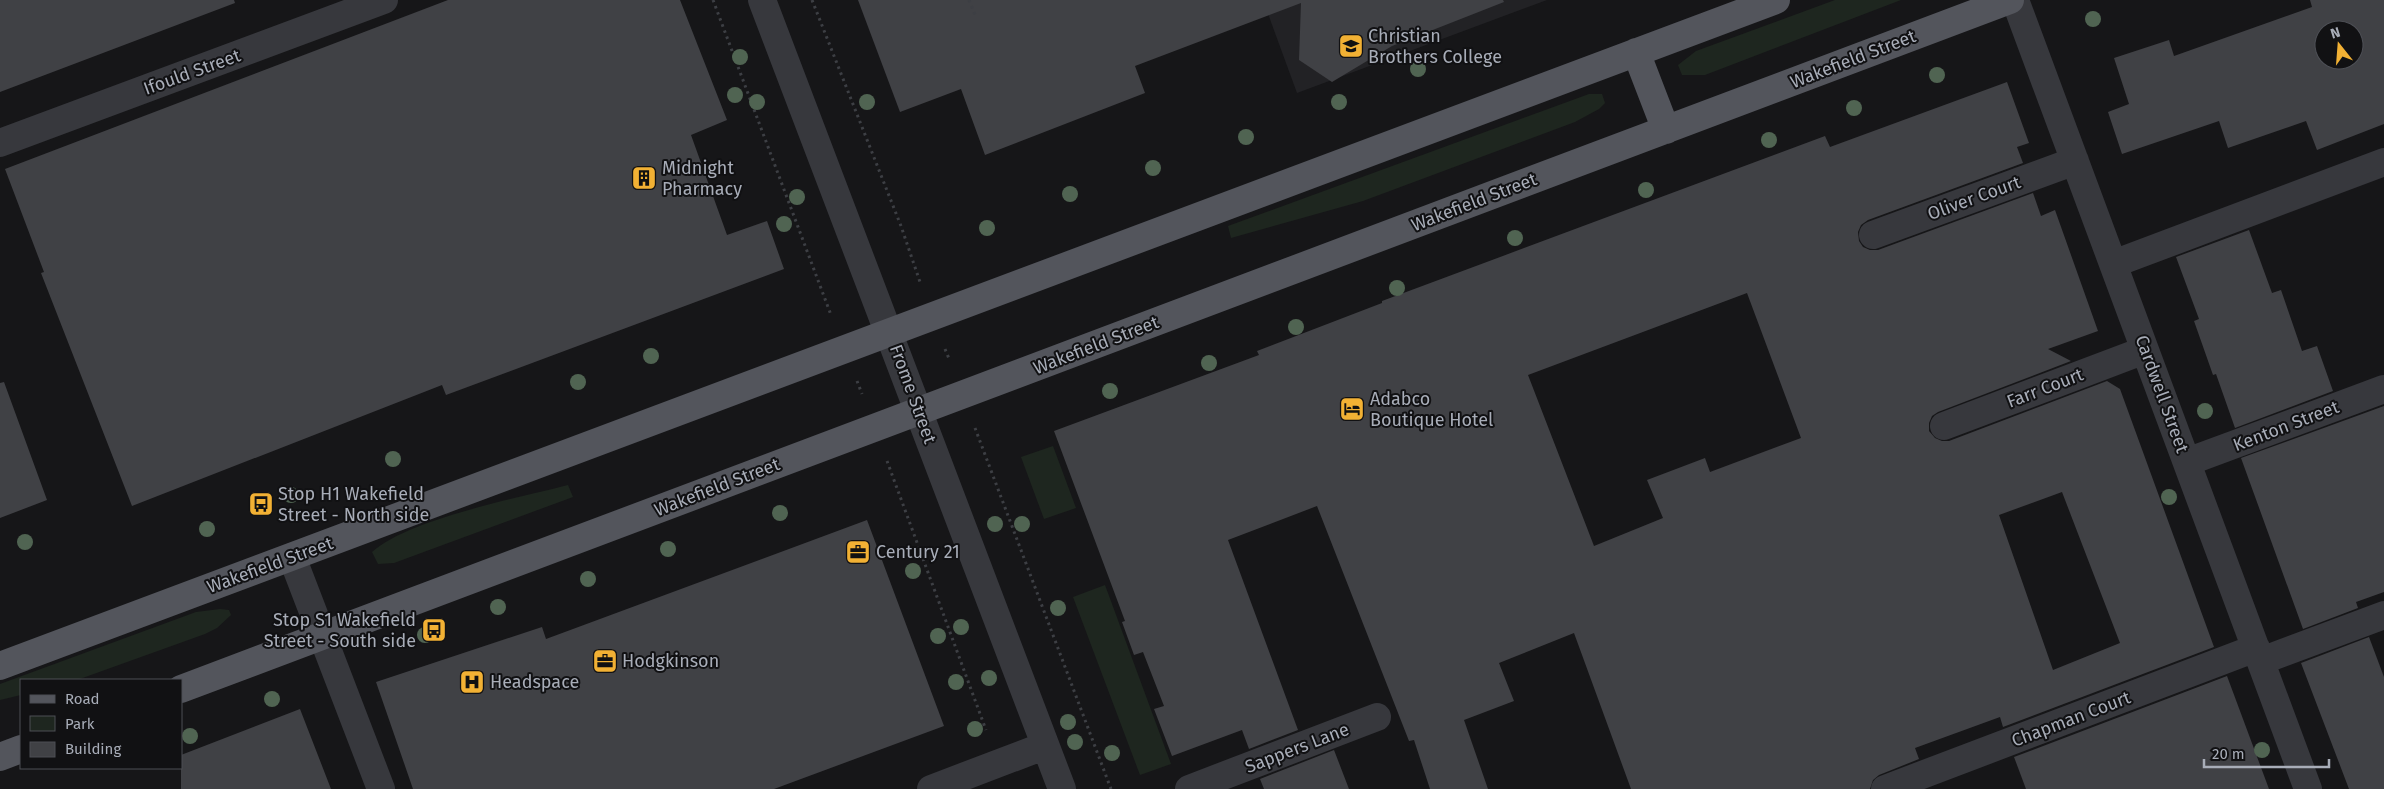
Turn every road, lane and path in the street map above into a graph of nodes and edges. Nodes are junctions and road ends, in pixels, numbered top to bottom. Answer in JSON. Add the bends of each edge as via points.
{"nodes":[{"id":1,"x":384,"y":0,"type":"edge"},
{"id":2,"x":762,"y":0,"type":"edge"},
{"id":3,"x":969,"y":0,"type":"edge"},
{"id":4,"x":1776,"y":0,"type":"edge"},
{"id":5,"x":2010,"y":0,"type":"edge"},
{"id":6,"x":2015,"y":0,"type":"edge"},
{"id":7,"x":976,"y":18,"type":"dead end"},
{"id":8,"x":1636,"y":52,"type":"junction"},
{"id":9,"x":1666,"y":130,"type":"junction"},
{"id":10,"x":0,"y":143,"type":"edge"},
{"id":11,"x":2075,"y":161,"type":"junction"},
{"id":12,"x":2384,"y":162,"type":"edge"},
{"id":13,"x":1873,"y":235,"type":"dead end"},
{"id":14,"x":2113,"y":264,"type":"junction"},
{"id":15,"x":890,"y":332,"type":"junction"},
{"id":16,"x":2145,"y":350,"type":"junction"},
{"id":17,"x":2384,"y":389,"type":"edge"},
{"id":18,"x":920,"y":411,"type":"junction"},
{"id":19,"x":1944,"y":426,"type":"dead end"},
{"id":20,"x":2187,"y":462,"type":"junction"},
{"id":21,"x":292,"y":557,"type":"junction"},
{"id":22,"x":2384,"y":615,"type":"edge"},
{"id":23,"x":321,"y":637,"type":"junction"},
{"id":24,"x":2259,"y":655,"type":"junction"},
{"id":25,"x":0,"y":666,"type":"edge"},
{"id":26,"x":182,"y":689,"type":"edge"},
{"id":27,"x":1377,"y":717,"type":"dead end"},
{"id":28,"x":1044,"y":746,"type":"junction"},
{"id":29,"x":20,"y":749,"type":"edge"},
{"id":30,"x":0,"y":756,"type":"edge"},
{"id":31,"x":381,"y":789,"type":"edge"},
{"id":32,"x":931,"y":789,"type":"edge"},
{"id":33,"x":1062,"y":789,"type":"edge"},
{"id":34,"x":1188,"y":789,"type":"edge"},
{"id":35,"x":1886,"y":789,"type":"edge"},
{"id":36,"x":2308,"y":789,"type":"edge"}],
"edges":[{"from":1,"to":10,"type":"street","name":"Ifould Street"},
{"from":2,"to":15,"type":"street","name":"Frome Street"},
{"from":3,"to":7,"type":"path"},
{"from":4,"to":8,"type":"main road","name":"Wakefield Street"},
{"from":5,"to":9,"type":"main road","name":"Wakefield Street"},
{"from":6,"to":11,"type":"street","name":"Cardwell Street"},
{"from":8,"to":9,"type":"main road"},
{"from":8,"to":15,"type":"main road","name":"Wakefield Street"},
{"from":9,"to":18,"type":"main road","name":"Wakefield Street"},
{"from":11,"to":13,"type":"street","name":"Oliver Court"},
{"from":11,"to":14,"type":"street","name":"Cardwell Street"},
{"from":12,"to":14,"type":"street"},
{"from":14,"to":16,"type":"street","name":"Cardwell Street"},
{"from":15,"to":18,"type":"street","name":"Frome Street"},
{"from":15,"to":21,"type":"main road","name":"Wakefield Street"},
{"from":16,"to":19,"type":"street","name":"Farr Court"},
{"from":16,"to":20,"type":"street","name":"Cardwell Street"},
{"from":17,"to":20,"type":"street","name":"Kenton Street"},
{"from":18,"to":23,"type":"main road","name":"Wakefield Street"},
{"from":18,"to":28,"type":"street","name":"Frome Street"},
{"from":20,"to":24,"type":"street","name":"Cardwell Street"},
{"from":21,"to":23,"type":"street"},
{"from":21,"to":25,"type":"main road","name":"Wakefield Street"},
{"from":22,"to":24,"type":"street","name":"Chapman Court"},
{"from":23,"to":26,"type":"main road","name":"Wakefield Street"},
{"from":23,"to":31,"type":"street"},
{"from":24,"to":35,"type":"street","name":"Chapman Court"},
{"from":24,"to":36,"type":"street","name":"Cardwell Street"},
{"from":27,"to":34,"type":"street","name":"Sappers Lane"},
{"from":28,"to":32,"type":"street"},
{"from":28,"to":33,"type":"street","name":"Frome Street"},
{"from":29,"to":30,"type":"main road"}]}
